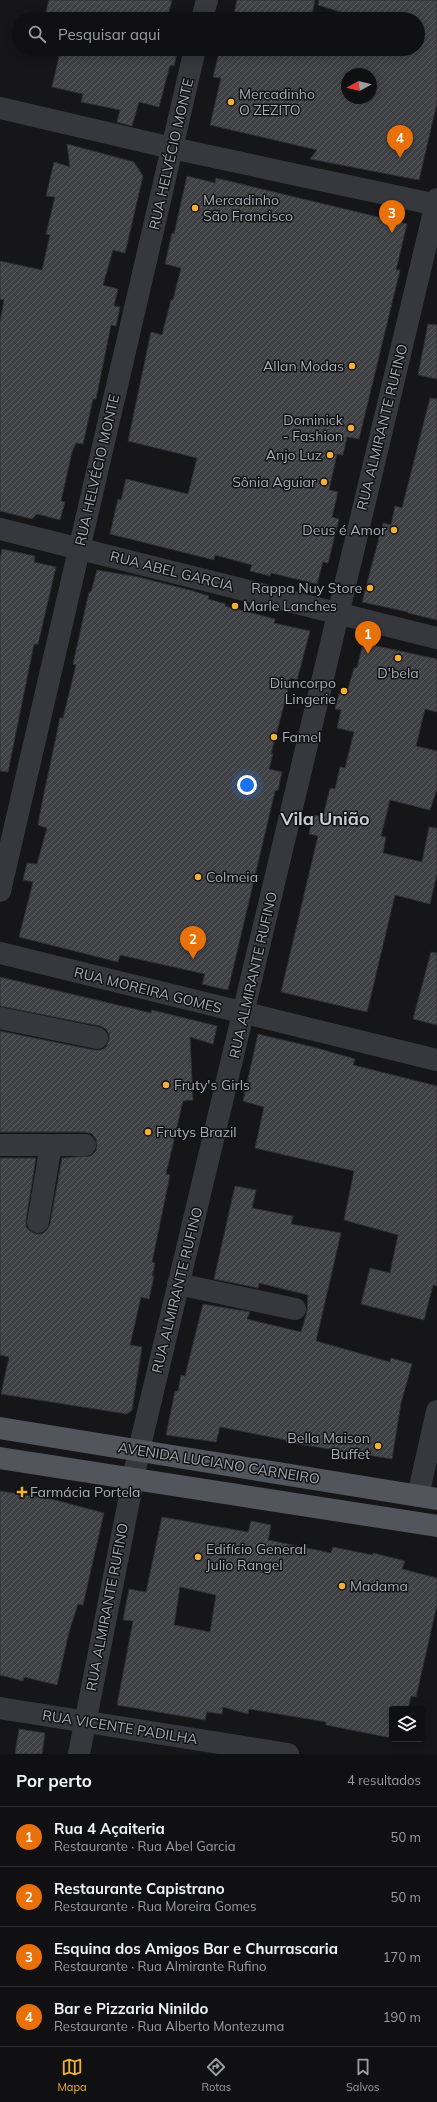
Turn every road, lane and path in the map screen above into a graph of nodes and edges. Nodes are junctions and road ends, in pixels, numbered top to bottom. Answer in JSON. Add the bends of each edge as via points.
{"nodes":[{"id":1,"x":207,"y":0,"type":"edge"},
{"id":2,"x":204,"y":12,"type":"edge"},
{"id":3,"x":193,"y":56,"type":"edge"},
{"id":4,"x":0,"y":108,"type":"edge"},
{"id":5,"x":172,"y":148,"type":"junction"},
{"id":6,"x":437,"y":203,"type":"edge"},
{"id":7,"x":0,"y":530,"type":"edge"},
{"id":8,"x":78,"y":548,"type":"junction"},
{"id":9,"x":338,"y":612,"type":"junction"},
{"id":10,"x":437,"y":638,"type":"edge"},
{"id":11,"x":0,"y":891,"type":"edge"},
{"id":12,"x":0,"y":954,"type":"edge"},
{"id":13,"x":244,"y":1014,"type":"junction"},
{"id":14,"x":0,"y":1018,"type":"edge"},
{"id":15,"x":97,"y":1038,"type":"dead end"},
{"id":16,"x":437,"y":1060,"type":"edge"},
{"id":17,"x":0,"y":1145,"type":"edge"},
{"id":18,"x":51,"y":1145,"type":"junction"},
{"id":19,"x":85,"y":1145,"type":"dead end"},
{"id":20,"x":38,"y":1222,"type":"dead end"},
{"id":21,"x":178,"y":1284,"type":"junction"},
{"id":22,"x":295,"y":1309,"type":"dead end"},
{"id":23,"x":437,"y":1411,"type":"edge"},
{"id":24,"x":0,"y":1428,"type":"edge"},
{"id":25,"x":139,"y":1450,"type":"junction"},
{"id":26,"x":0,"y":1458,"type":"edge"},
{"id":27,"x":133,"y":1478,"type":"junction"},
{"id":28,"x":427,"y":1498,"type":"edge"},
{"id":29,"x":437,"y":1526,"type":"edge"},
{"id":30,"x":0,"y":1708,"type":"edge"},
{"id":31,"x":84,"y":1722,"type":"junction"},
{"id":32,"x":79,"y":1754,"type":"edge"},
{"id":33,"x":288,"y":1754,"type":"edge"}],
"edges":[{"from":1,"to":2,"type":"street"},
{"from":3,"to":5,"type":"street","name":"RUA HELVÉCIO MONTE"},
{"from":4,"to":5,"type":"street"},
{"from":5,"to":6,"type":"street"},
{"from":5,"to":8,"type":"street","name":"RUA HELVÉCIO MONTE"},
{"from":6,"to":9,"type":"street","name":"RUA ALMIRANTE RUFINO"},
{"from":7,"to":8,"type":"street","name":"RUA ABEL GARCIA"},
{"from":8,"to":9,"type":"street","name":"RUA ABEL GARCIA"},
{"from":8,"to":11,"type":"street","name":"RUA HELVÉCIO MONTE"},
{"from":9,"to":10,"type":"street","name":"RUA ABEL GARCIA"},
{"from":9,"to":13,"type":"street","name":"RUA ALMIRANTE RUFINO"},
{"from":12,"to":13,"type":"street","name":"RUA MOREIRA GOMES"},
{"from":13,"to":16,"type":"street","name":"RUA MOREIRA GOMES"},
{"from":13,"to":21,"type":"street","name":"RUA ALMIRANTE RUFINO"},
{"from":14,"to":15,"type":"street"},
{"from":17,"to":18,"type":"street"},
{"from":18,"to":19,"type":"street"},
{"from":18,"to":20,"type":"street"},
{"from":21,"to":22,"type":"street"},
{"from":21,"to":25,"type":"street","name":"RUA ALMIRANTE RUFINO"},
{"from":23,"to":28,"type":"street"},
{"from":24,"to":25,"type":"main road","name":"AVENIDA LUCIANO CARNEIRO"},
{"from":25,"to":27,"type":"street","name":"RUA ALMIRANTE RUFINO"},
{"from":25,"to":28,"type":"main road","name":"AVENIDA LUCIANO CARNEIRO"},
{"from":26,"to":27,"type":"main road","name":"AVENIDA LUCIANO CARNEIRO"},
{"from":27,"to":29,"type":"main road","name":"AVENIDA LUCIANO CARNEIRO"},
{"from":27,"to":31,"type":"street","name":"RUA ALMIRANTE RUFINO"},
{"from":30,"to":31,"type":"street","name":"RUA VICENTE PADILHA"},
{"from":31,"to":32,"type":"street","name":"RUA ALMIRANTE RUFINO"},
{"from":31,"to":33,"type":"street","name":"RUA VICENTE PADILHA"}]}
